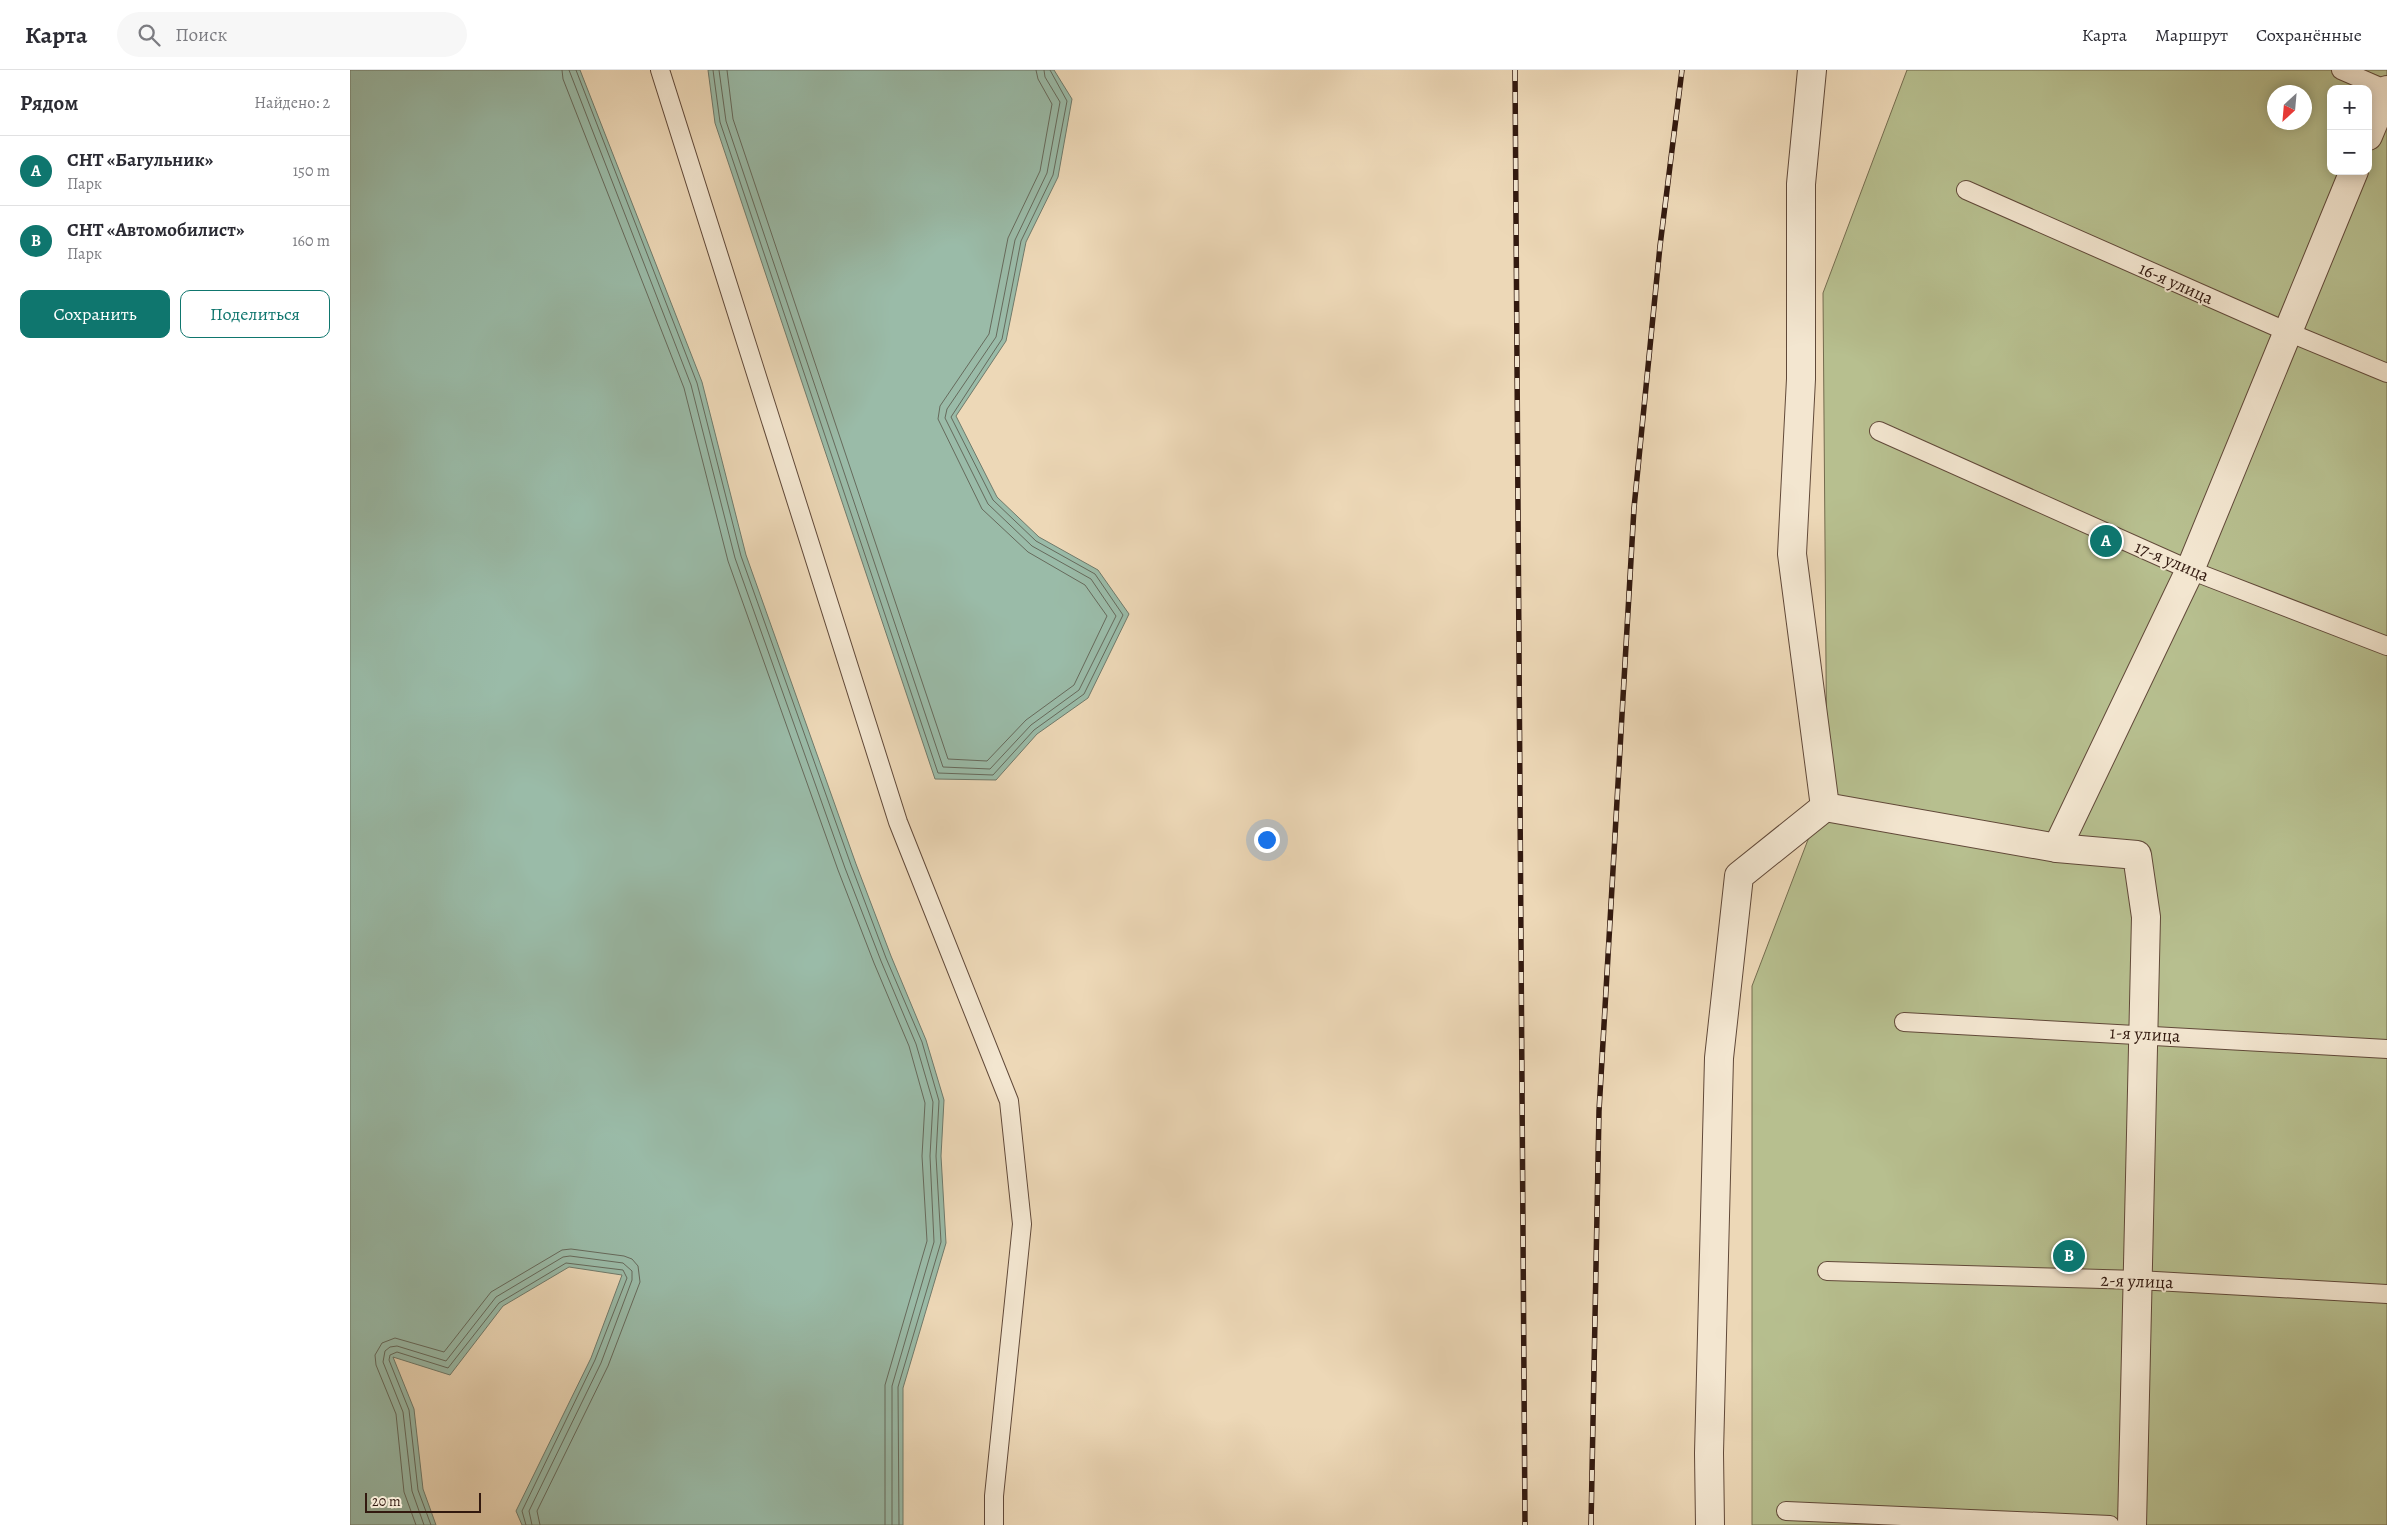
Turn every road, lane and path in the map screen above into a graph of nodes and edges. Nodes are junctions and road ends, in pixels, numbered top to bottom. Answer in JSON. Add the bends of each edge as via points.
{"nodes":[{"id":1,"x":660,"y":70,"type":"edge"},
{"id":2,"x":1812,"y":70,"type":"edge"},
{"id":3,"x":2340,"y":70,"type":"edge"},
{"id":4,"x":2387,"y":90,"type":"edge"},
{"id":5,"x":2370,"y":130,"type":"edge"},
{"id":6,"x":2352,"y":175,"type":"edge"},
{"id":7,"x":1966,"y":190,"type":"dead end"},
{"id":8,"x":2288,"y":332,"type":"junction"},
{"id":9,"x":2387,"y":373,"type":"edge"},
{"id":10,"x":1879,"y":431,"type":"dead end"},
{"id":11,"x":2190,"y":570,"type":"junction"},
{"id":12,"x":2387,"y":646,"type":"edge"},
{"id":13,"x":1825,"y":807,"type":"junction"},
{"id":14,"x":2058,"y":848,"type":"junction"},
{"id":15,"x":1904,"y":1022,"type":"dead end"},
{"id":16,"x":2144,"y":1034,"type":"junction"},
{"id":17,"x":2387,"y":1049,"type":"edge"},
{"id":18,"x":1827,"y":1271,"type":"dead end"},
{"id":19,"x":2138,"y":1280,"type":"junction"},
{"id":20,"x":2387,"y":1294,"type":"edge"},
{"id":21,"x":1786,"y":1511,"type":"dead end"},
{"id":22,"x":994,"y":1525,"type":"edge"},
{"id":23,"x":1710,"y":1525,"type":"edge"},
{"id":24,"x":2110,"y":1525,"type":"edge"},
{"id":25,"x":2132,"y":1525,"type":"edge"}],
"edges":[{"from":1,"to":22,"type":"lane","via":[[898,822],[1009,1101],[1022,1224],[994,1496]]},
{"from":2,"to":13,"type":"street","via":[[1800,184],[1801,379],[1792,554]]},
{"from":3,"to":4,"type":"lane"},
{"from":4,"to":5,"type":"street"},
{"from":6,"to":8,"type":"street"},
{"from":7,"to":8,"type":"lane","name":"16-я улица"},
{"from":8,"to":9,"type":"lane","name":"16-я улица"},
{"from":8,"to":11,"type":"street"},
{"from":10,"to":11,"type":"lane","name":"17-я улица"},
{"from":11,"to":12,"type":"lane","name":"17-я улица"},
{"from":11,"to":14,"type":"street"},
{"from":13,"to":14,"type":"street"},
{"from":13,"to":23,"type":"street","via":[[1739,876],[1720,1058],[1709,1453]]},
{"from":14,"to":16,"type":"street","via":[[2137,855],[2146,917]]},
{"from":15,"to":16,"type":"lane","name":"1-я улица"},
{"from":16,"to":17,"type":"lane","name":"1-я улица"},
{"from":16,"to":19,"type":"street"},
{"from":18,"to":19,"type":"lane","name":"2-я улица"},
{"from":19,"to":20,"type":"lane","name":"2-я улица"},
{"from":19,"to":25,"type":"street"},
{"from":21,"to":24,"type":"lane"}]}
